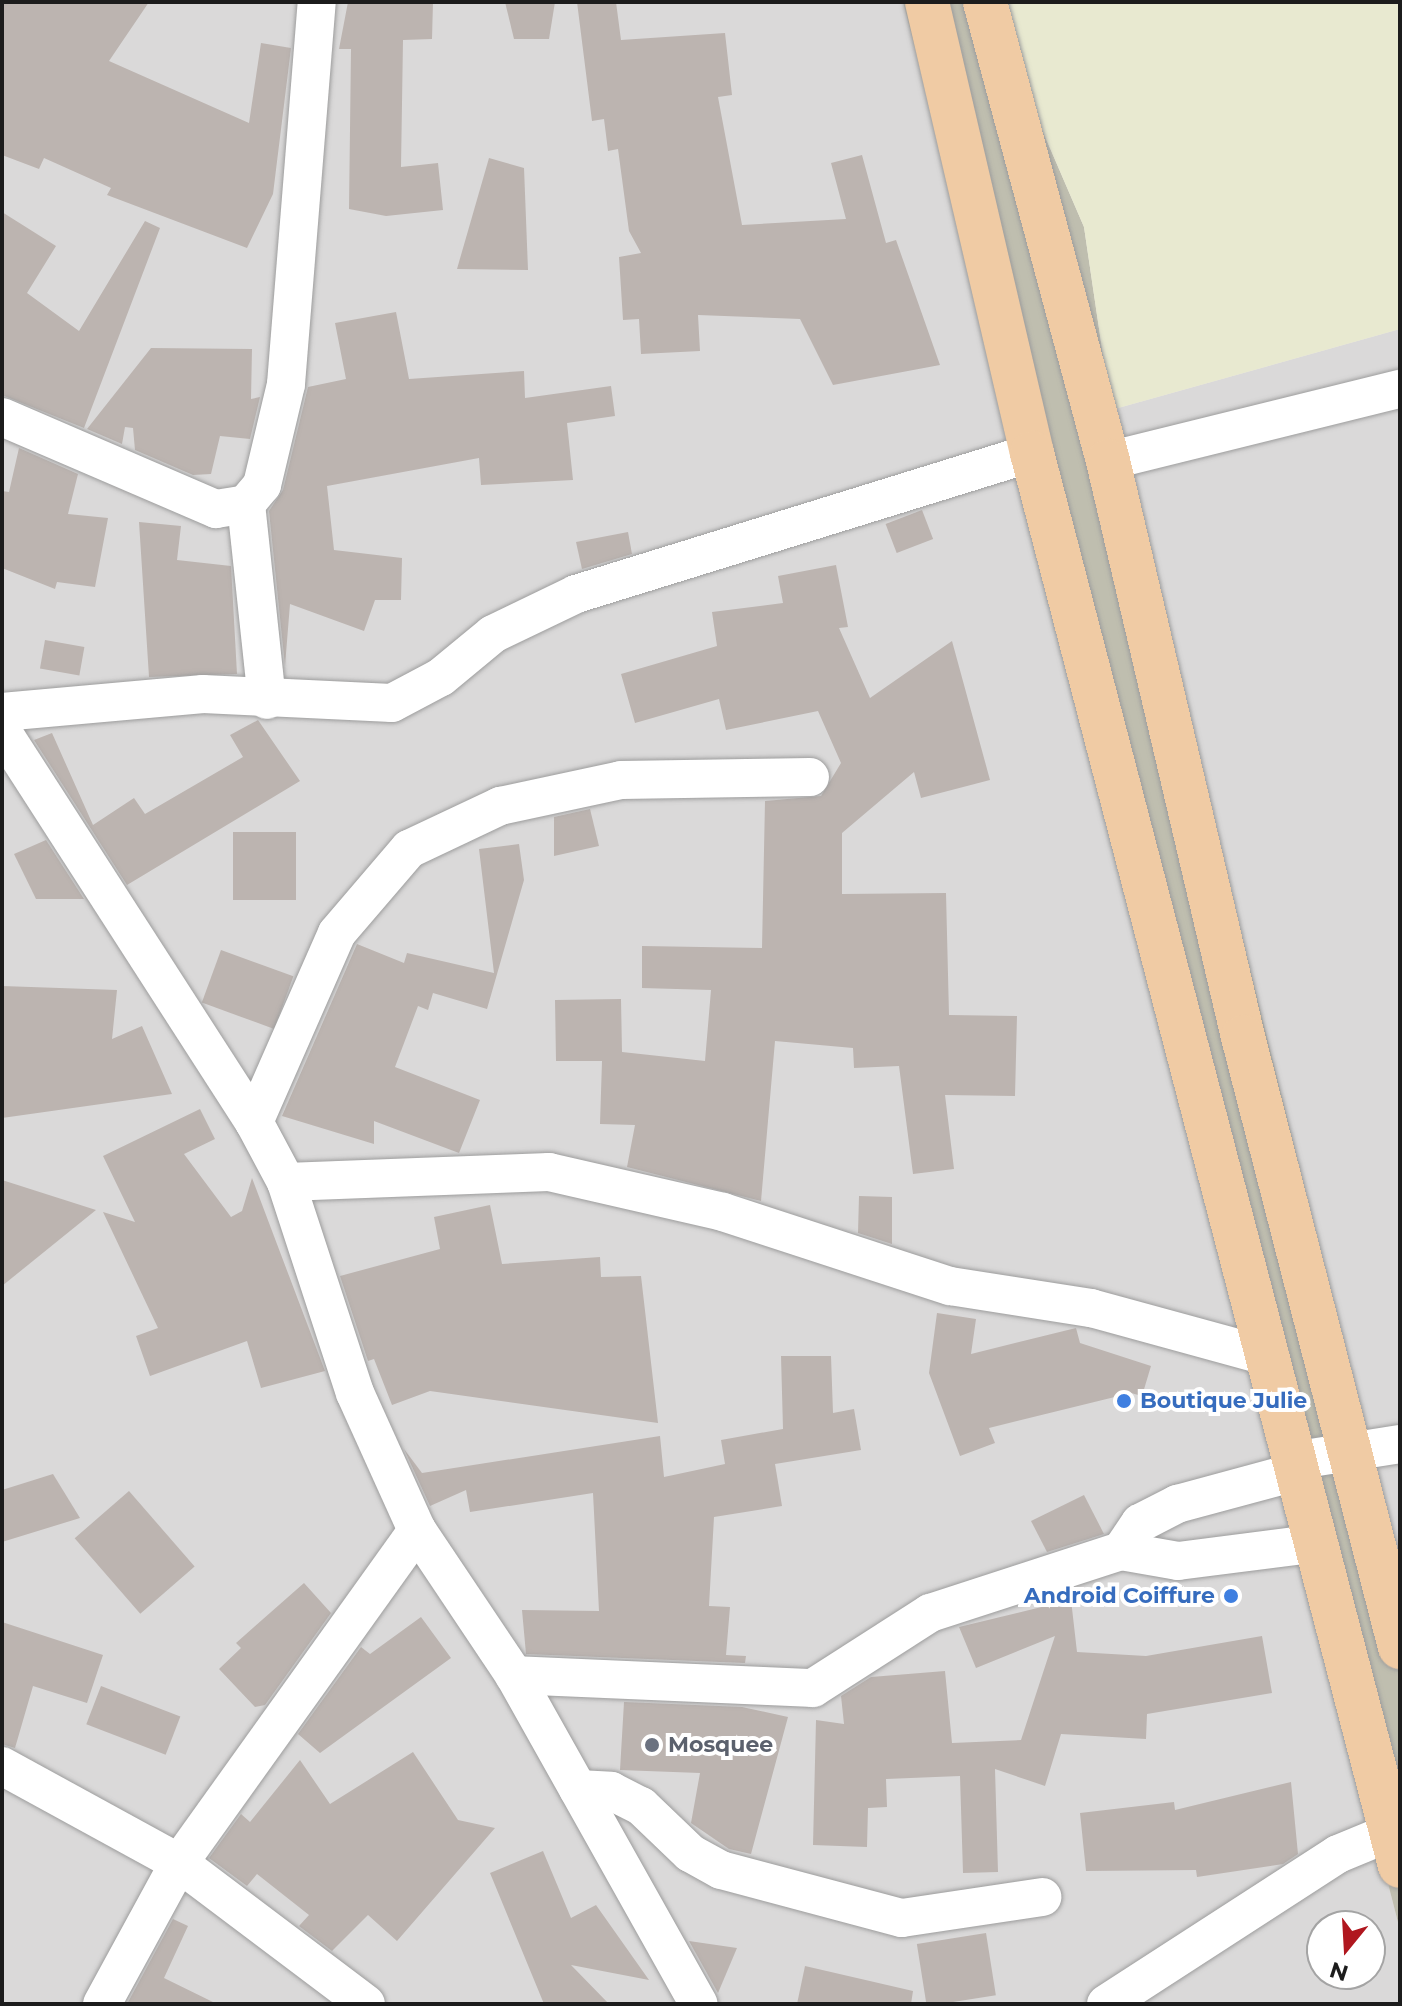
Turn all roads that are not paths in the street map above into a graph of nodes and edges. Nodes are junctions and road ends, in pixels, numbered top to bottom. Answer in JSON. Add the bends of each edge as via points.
{"nodes":[{"id":1,"x":317,"y":2,"type":"edge"},
{"id":2,"x":927,"y":2,"type":"edge"},
{"id":3,"x":985,"y":2,"type":"edge"},
{"id":4,"x":1400,"y":389,"type":"edge"},
{"id":5,"x":2,"y":417,"type":"edge"},
{"id":6,"x":1032,"y":453,"type":"junction"},
{"id":7,"x":1108,"y":461,"type":"junction"},
{"id":8,"x":246,"y":504,"type":"junction"},
{"id":9,"x":267,"y":700,"type":"junction"},
{"id":10,"x":2,"y":712,"type":"edge"},
{"id":11,"x":2,"y":731,"type":"edge"},
{"id":12,"x":810,"y":777,"type":"dead end"},
{"id":13,"x":254,"y":1122,"type":"junction"},
{"id":14,"x":286,"y":1182,"type":"junction"},
{"id":15,"x":1270,"y":1357,"type":"junction"},
{"id":16,"x":1400,"y":1444,"type":"edge"},
{"id":17,"x":1351,"y":1447,"type":"junction"},
{"id":18,"x":1298,"y":1465,"type":"junction"},
{"id":19,"x":417,"y":1530,"type":"junction"},
{"id":20,"x":1318,"y":1543,"type":"junction"},
{"id":21,"x":1121,"y":1551,"type":"junction"},
{"id":22,"x":1400,"y":1647,"type":"edge"},
{"id":23,"x":514,"y":1675,"type":"junction"},
{"id":24,"x":2,"y":1766,"type":"edge"},
{"id":25,"x":578,"y":1789,"type":"junction"},
{"id":26,"x":1396,"y":1849,"type":"edge"},
{"id":27,"x":179,"y":1863,"type":"junction"},
{"id":28,"x":1042,"y":1897,"type":"dead end"},
{"id":29,"x":102,"y":2004,"type":"edge"},
{"id":30,"x":366,"y":2004,"type":"edge"},
{"id":31,"x":699,"y":2004,"type":"edge"},
{"id":32,"x":1106,"y":2004,"type":"edge"}],
"edges":[{"from":1,"to":8,"type":"street","via":[[286,384],[273,462]]},
{"from":2,"to":6,"type":"main road"},
{"from":3,"to":7,"type":"main road"},
{"from":4,"to":7,"type":"street"},
{"from":5,"to":8,"type":"street","via":[[174,497],[216,509]]},
{"from":6,"to":9,"type":"street","via":[[576,594],[493,634],[441,677],[392,703]]},
{"from":6,"to":15,"type":"main road"},
{"from":7,"to":17,"type":"main road","via":[[1243,1037]]},
{"from":8,"to":9,"type":"street"},
{"from":9,"to":10,"type":"street","via":[[203,694]]},
{"from":11,"to":13,"type":"street"},
{"from":12,"to":13,"type":"street","via":[[621,780],[500,806],[409,849],[337,933]]},
{"from":13,"to":14,"type":"street"},
{"from":14,"to":15,"type":"street","via":[[549,1172],[723,1212],[936,1282],[1091,1308]]},
{"from":14,"to":19,"type":"street","via":[[355,1393]]},
{"from":15,"to":18,"type":"main road"},
{"from":16,"to":17,"type":"street"},
{"from":17,"to":18,"type":"street"},
{"from":17,"to":22,"type":"main road"},
{"from":18,"to":20,"type":"main road"},
{"from":18,"to":21,"type":"street","via":[[1177,1504],[1140,1523]]},
{"from":19,"to":23,"type":"street"},
{"from":19,"to":27,"type":"street"},
{"from":20,"to":21,"type":"street","via":[[1178,1561]]},
{"from":20,"to":26,"type":"main road"},
{"from":21,"to":23,"type":"street","via":[[930,1613],[813,1688]]},
{"from":23,"to":25,"type":"street"},
{"from":24,"to":27,"type":"street"},
{"from":25,"to":28,"type":"street","via":[[611,1791],[641,1806],[690,1853],[721,1870],[902,1918]]},
{"from":25,"to":31,"type":"street"},
{"from":26,"to":32,"type":"street","via":[[1338,1854]]},
{"from":27,"to":29,"type":"street"},
{"from":27,"to":30,"type":"street"}]}
